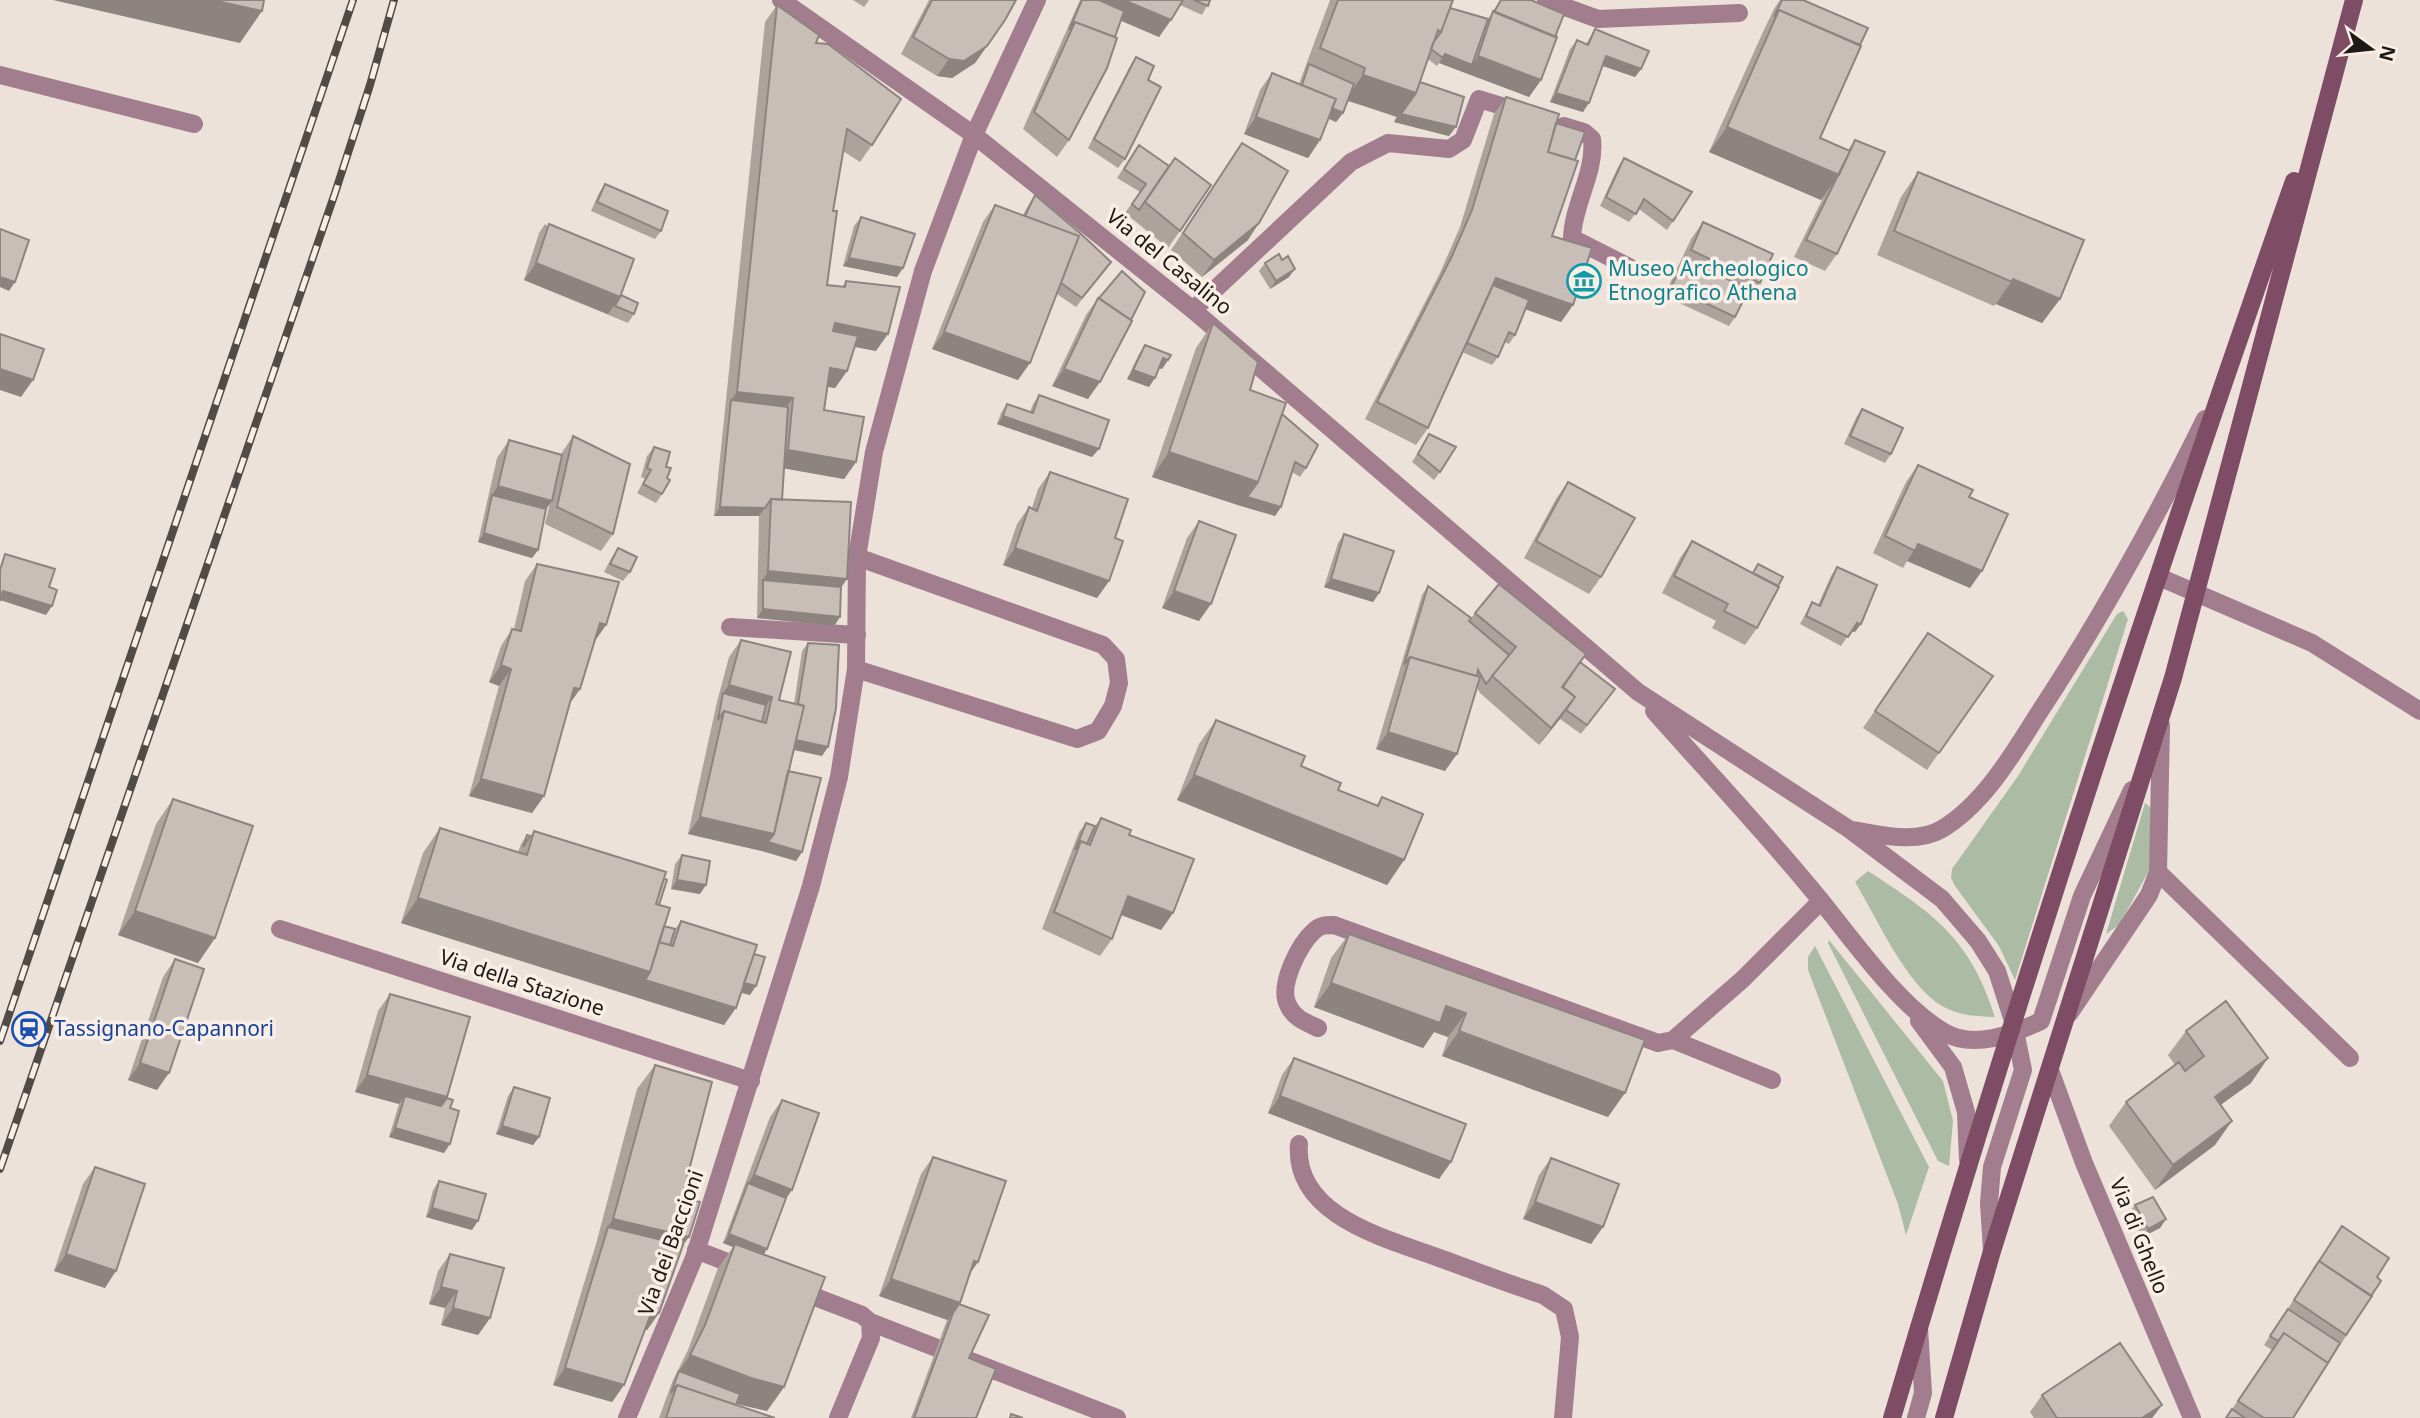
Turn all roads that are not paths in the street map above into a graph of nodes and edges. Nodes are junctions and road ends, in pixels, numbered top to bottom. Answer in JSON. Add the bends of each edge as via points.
{"nodes":[{"id":1,"x":781,"y":0,"type":"edge"},
{"id":2,"x":1037,"y":0,"type":"edge"},
{"id":3,"x":1546,"y":0,"type":"edge"},
{"id":4,"x":2354,"y":0,"type":"edge"},
{"id":5,"x":1739,"y":13,"type":"dead end"},
{"id":6,"x":0,"y":75,"type":"edge"},
{"id":7,"x":2332,"y":76,"type":"junction"},
{"id":8,"x":194,"y":124,"type":"dead end"},
{"id":9,"x":974,"y":135,"type":"junction"},
{"id":10,"x":1631,"y":268,"type":"dead end"},
{"id":11,"x":1193,"y":310,"type":"junction"},
{"id":12,"x":2221,"y":388,"type":"junction"},
{"id":13,"x":857,"y":557,"type":"junction"},
{"id":14,"x":2159,"y":576,"type":"junction"},
{"id":15,"x":2195,"y":592,"type":"junction"},
{"id":16,"x":730,"y":628,"type":"dead end"},
{"id":17,"x":857,"y":635,"type":"junction"},
{"id":18,"x":856,"y":669,"type":"junction"},
{"id":19,"x":1638,"y":692,"type":"junction"},
{"id":20,"x":2420,"y":711,"type":"edge"},
{"id":21,"x":2161,"y":718,"type":"junction"},
{"id":22,"x":2154,"y":743,"type":"junction"},
{"id":23,"x":1849,"y":829,"type":"junction"},
{"id":24,"x":2158,"y":872,"type":"junction"},
{"id":25,"x":1821,"y":901,"type":"junction"},
{"id":26,"x":280,"y":929,"type":"dead end"},
{"id":27,"x":1903,"y":998,"type":"junction"},
{"id":28,"x":2065,"y":1020,"type":"junction"},
{"id":29,"x":1318,"y":1028,"type":"dead end"},
{"id":30,"x":2013,"y":1030,"type":"junction"},
{"id":31,"x":1673,"y":1040,"type":"junction"},
{"id":32,"x":2350,"y":1058,"type":"dead end"},
{"id":33,"x":2050,"y":1070,"type":"junction"},
{"id":34,"x":1772,"y":1080,"type":"dead end"},
{"id":35,"x":751,"y":1081,"type":"junction"},
{"id":36,"x":1299,"y":1144,"type":"dead end"},
{"id":37,"x":1968,"y":1160,"type":"junction"},
{"id":38,"x":696,"y":1250,"type":"junction"},
{"id":39,"x":1992,"y":1251,"type":"junction"},
{"id":40,"x":760,"y":1275,"type":"edge"},
{"id":41,"x":785,"y":1285,"type":"edge"},
{"id":42,"x":870,"y":1322,"type":"junction"},
{"id":43,"x":1919,"y":1325,"type":"junction"},
{"id":44,"x":627,"y":1418,"type":"edge"},
{"id":45,"x":838,"y":1418,"type":"edge"},
{"id":46,"x":1117,"y":1418,"type":"edge"},
{"id":47,"x":1563,"y":1418,"type":"edge"},
{"id":48,"x":1892,"y":1418,"type":"edge"},
{"id":49,"x":1916,"y":1418,"type":"edge"},
{"id":50,"x":1944,"y":1418,"type":"edge"},
{"id":51,"x":2192,"y":1418,"type":"edge"}],
"edges":[{"from":1,"to":9,"type":"street","name":"Via del Casalino"},
{"from":2,"to":9,"type":"street","name":"Via dei Baccioni"},
{"from":3,"to":5,"type":"street","via":[[1598,19]]},
{"from":4,"to":7,"type":"main road"},
{"from":6,"to":8,"type":"street"},
{"from":7,"to":12,"type":"main road"},
{"from":7,"to":15,"type":"main road","via":[[2242,429]]},
{"from":9,"to":11,"type":"street","name":"Via del Casalino"},
{"from":9,"to":13,"type":"street","name":"Via dei Baccioni","via":[[922,271],[874,452]]},
{"from":10,"to":11,"type":"street","via":[[1572,238],[1572,222],[1594,151],[1592,139],[1584,132],[1479,99],[1463,140],[1449,149],[1388,143],[1351,162]]},
{"from":11,"to":19,"type":"street","name":"Via del Casalino"},
{"from":12,"to":14,"type":"main road"},
{"from":12,"to":23,"type":"street","via":[[2095,628],[2013,754],[1971,806],[1941,831],[1911,838]]},
{"from":13,"to":17,"type":"street","name":"Via dei Baccioni"},
{"from":13,"to":18,"type":"street","via":[[1103,645],[1115,659],[1119,683],[1113,706],[1098,731],[1076,739]]},
{"from":14,"to":15,"type":"street"},
{"from":14,"to":30,"type":"main road"},
{"from":15,"to":20,"type":"street","via":[[2312,643]]},
{"from":15,"to":21,"type":"main road"},
{"from":16,"to":17,"type":"street"},
{"from":17,"to":18,"type":"street","name":"Via dei Baccioni"},
{"from":18,"to":35,"type":"street","name":"Via dei Baccioni","via":[[839,777]]},
{"from":19,"to":23,"type":"street"},
{"from":19,"to":25,"type":"street"},
{"from":21,"to":22,"type":"main road"},
{"from":21,"to":24,"type":"street"},
{"from":22,"to":28,"type":"main road"},
{"from":22,"to":30,"type":"street","via":[[2082,896],[2041,1021]]},
{"from":23,"to":30,"type":"street","via":[[1942,899],[1978,941],[1997,971]]},
{"from":24,"to":28,"type":"street","via":[[2149,895]]},
{"from":24,"to":32,"type":"street"},
{"from":25,"to":27,"type":"street"},
{"from":25,"to":31,"type":"street"},
{"from":26,"to":35,"type":"street","name":"Via della Stazione"},
{"from":27,"to":30,"type":"street","via":[[1945,1033],[1972,1038]]},
{"from":27,"to":37,"type":"street","via":[[1952,1067],[1966,1112]]},
{"from":28,"to":33,"type":"main road"},
{"from":29,"to":31,"type":"street","via":[[1298,1019],[1287,1004],[1284,988],[1313,931],[1334,925],[1647,1041]]},
{"from":30,"to":37,"type":"main road"},
{"from":30,"to":39,"type":"street","via":[[2023,1070],[1993,1167],[1989,1203]]},
{"from":31,"to":34,"type":"street"},
{"from":33,"to":39,"type":"main road"},
{"from":33,"to":51,"type":"street","name":"Via di Ghello","via":[[2084,1163]]},
{"from":35,"to":38,"type":"street","name":"Via dei Baccioni"},
{"from":36,"to":47,"type":"street","via":[[1304,1179],[1328,1207],[1362,1230],[1543,1295],[1564,1309],[1570,1337]]},
{"from":37,"to":43,"type":"main road"},
{"from":38,"to":40,"type":"street"},
{"from":38,"to":44,"type":"street","name":"Via dei Baccioni"},
{"from":39,"to":50,"type":"main road"},
{"from":41,"to":42,"type":"street"},
{"from":42,"to":45,"type":"street","via":[[871,1338]]},
{"from":42,"to":46,"type":"street"},
{"from":43,"to":48,"type":"main road"},
{"from":43,"to":49,"type":"street","via":[[1923,1393]]}]}
